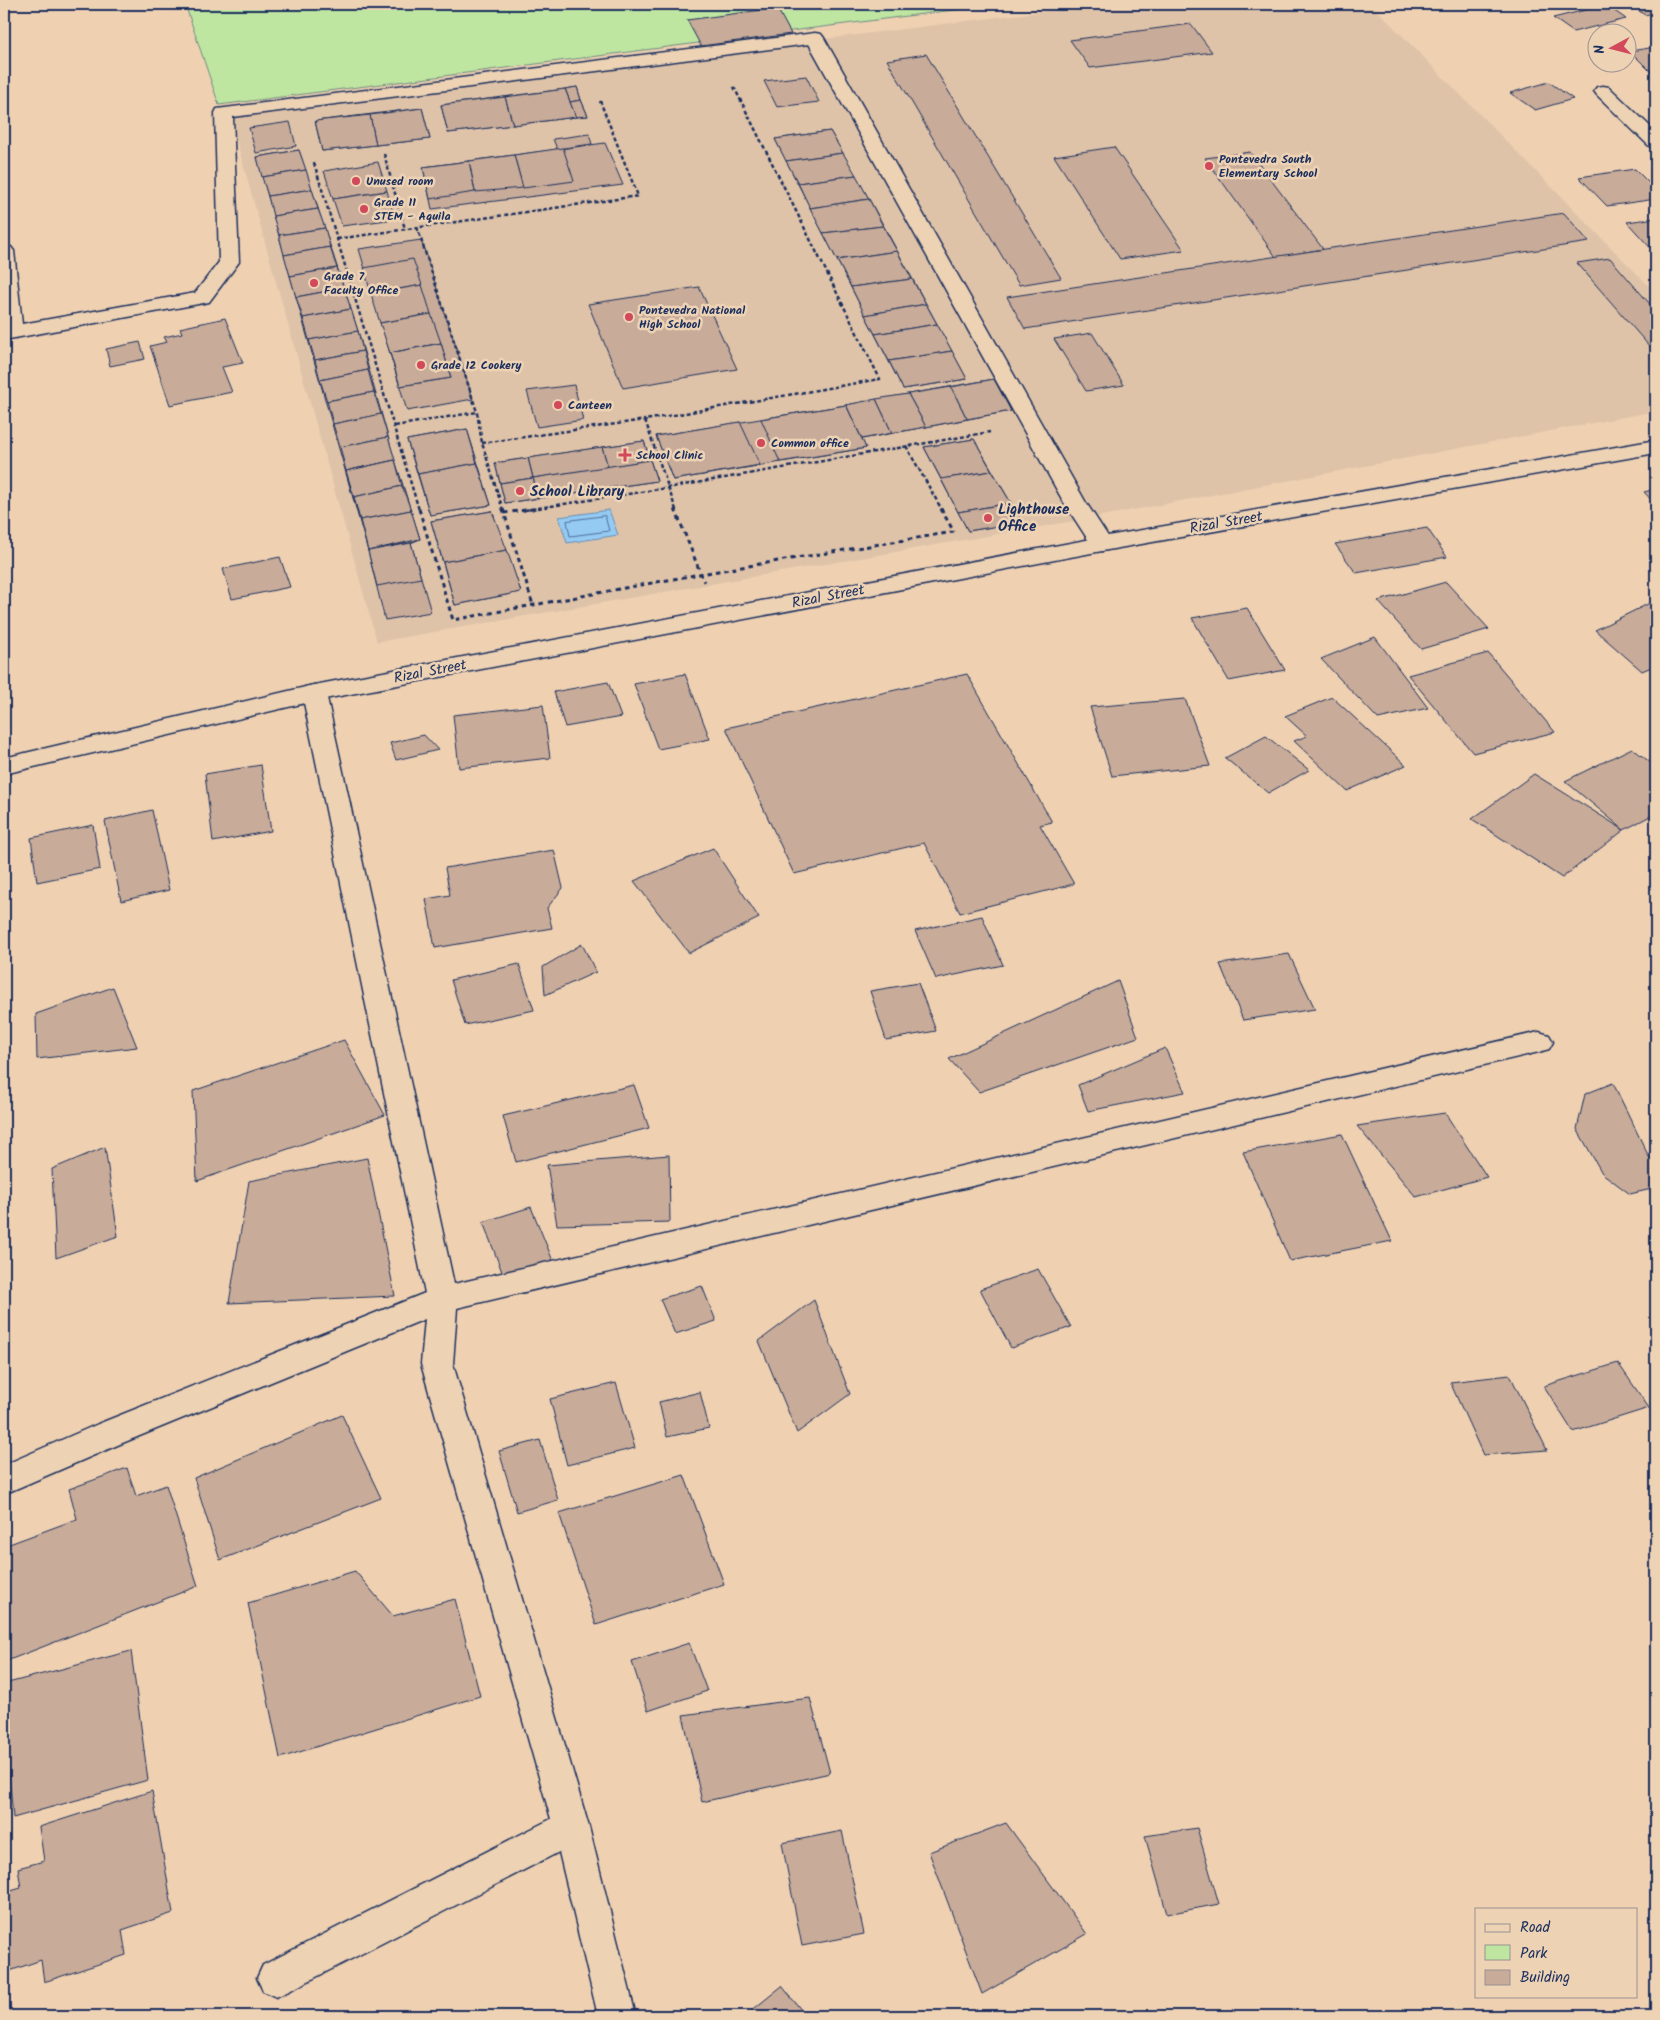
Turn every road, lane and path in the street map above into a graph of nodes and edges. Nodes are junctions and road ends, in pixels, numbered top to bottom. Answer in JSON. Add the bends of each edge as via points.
{"nodes":[{"id":1,"x":730,"y":80,"type":"dead end"},
{"id":2,"x":1603,"y":91,"type":"dead end"},
{"id":3,"x":599,"y":98,"type":"dead end"},
{"id":4,"x":608,"y":121,"type":"junction"},
{"id":5,"x":599,"y":123,"type":"dead end"},
{"id":6,"x":1656,"y":142,"type":"edge"},
{"id":7,"x":392,"y":152,"type":"dead end"},
{"id":8,"x":382,"y":154,"type":"dead end"},
{"id":9,"x":375,"y":155,"type":"dead end"},
{"id":10,"x":323,"y":162,"type":"dead end"},
{"id":11,"x":417,"y":227,"type":"junction"},
{"id":12,"x":405,"y":229,"type":"junction"},
{"id":13,"x":337,"y":240,"type":"junction"},
{"id":14,"x":4,"y":251,"type":"edge"},
{"id":15,"x":9,"y":333,"type":"edge"},
{"id":16,"x":477,"y":412,"type":"junction"},
{"id":17,"x":645,"y":420,"type":"junction"},
{"id":18,"x":1032,"y":425,"type":"junction"},
{"id":19,"x":395,"y":426,"type":"junction"},
{"id":20,"x":482,"y":443,"type":"junction"},
{"id":21,"x":906,"y":446,"type":"junction"},
{"id":22,"x":1656,"y":446,"type":"edge"},
{"id":23,"x":668,"y":488,"type":"junction"},
{"id":24,"x":504,"y":513,"type":"junction"},
{"id":25,"x":954,"y":532,"type":"junction"},
{"id":26,"x":957,"y":536,"type":"dead end"},
{"id":27,"x":1102,"y":544,"type":"junction"},
{"id":28,"x":700,"y":574,"type":"junction"},
{"id":29,"x":705,"y":585,"type":"dead end"},
{"id":30,"x":533,"y":605,"type":"junction"},
{"id":31,"x":314,"y":693,"type":"junction"},
{"id":32,"x":4,"y":766,"type":"edge"},
{"id":33,"x":1539,"y":1042,"type":"dead end"},
{"id":34,"x":442,"y":1299,"type":"junction"},
{"id":35,"x":4,"y":1480,"type":"edge"},
{"id":36,"x":571,"y":1827,"type":"junction"},
{"id":37,"x":276,"y":1978,"type":"dead end"},
{"id":38,"x":617,"y":2016,"type":"edge"}],
"edges":[{"from":1,"to":17,"type":"path","via":[[880,379]]},
{"from":2,"to":6,"type":"main road"},
{"from":3,"to":4,"type":"path"},
{"from":4,"to":5,"type":"path"},
{"from":4,"to":11,"type":"path","via":[[638,196]]},
{"from":7,"to":8,"type":"path"},
{"from":9,"to":12,"type":"path","via":[[384,154]]},
{"from":10,"to":13,"type":"path","via":[[314,163]]},
{"from":11,"to":12,"type":"path"},
{"from":11,"to":16,"type":"path"},
{"from":12,"to":13,"type":"path"},
{"from":13,"to":19,"type":"path"},
{"from":14,"to":15,"type":"main road"},
{"from":15,"to":18,"type":"main road","via":[[202,298],[229,262],[224,113],[815,38]]},
{"from":16,"to":19,"type":"path"},
{"from":16,"to":20,"type":"path"},
{"from":17,"to":20,"type":"path"},
{"from":17,"to":23,"type":"path"},
{"from":18,"to":21,"type":"path"},
{"from":18,"to":27,"type":"main road"},
{"from":19,"to":30,"type":"path","via":[[453,620]]},
{"from":20,"to":24,"type":"path"},
{"from":21,"to":23,"type":"path"},
{"from":21,"to":25,"type":"path"},
{"from":22,"to":27,"type":"main road","name":"Rizal Street"},
{"from":23,"to":24,"type":"path"},
{"from":23,"to":28,"type":"path"},
{"from":24,"to":30,"type":"path"},
{"from":25,"to":26,"type":"path"},
{"from":25,"to":28,"type":"path"},
{"from":27,"to":31,"type":"main road","name":"Rizal Street"},
{"from":28,"to":29,"type":"path"},
{"from":28,"to":30,"type":"path"},
{"from":31,"to":32,"type":"main road","name":"Rizal Street"},
{"from":31,"to":34,"type":"main road"},
{"from":33,"to":34,"type":"main road"},
{"from":34,"to":35,"type":"main road"},
{"from":34,"to":36,"type":"main road","via":[[437,1364]]},
{"from":36,"to":37,"type":"main road"},
{"from":36,"to":38,"type":"main road"}]}
